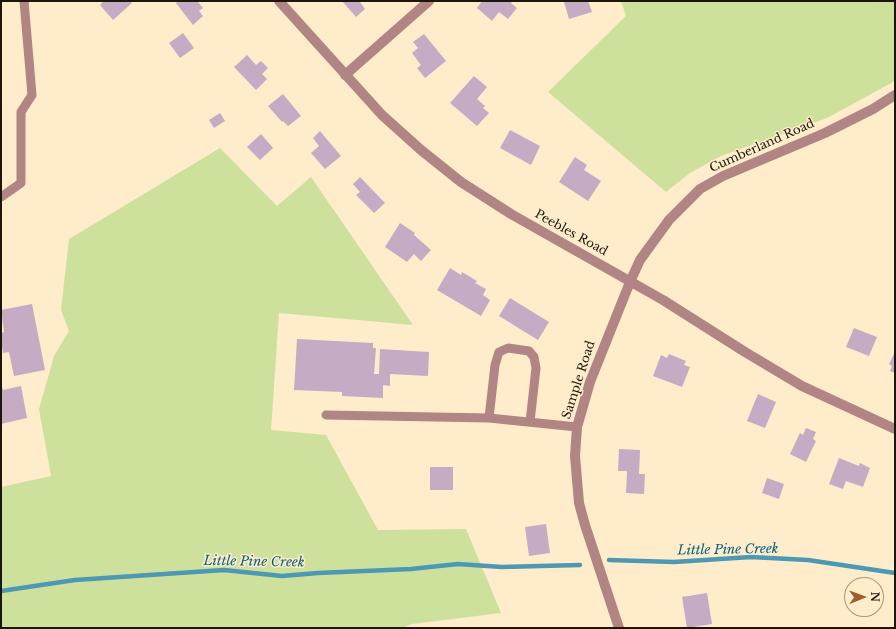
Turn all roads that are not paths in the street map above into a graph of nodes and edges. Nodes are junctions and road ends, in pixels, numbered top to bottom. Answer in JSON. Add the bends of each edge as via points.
{"nodes":[{"id":1,"x":279,"y":1,"type":"edge"},
{"id":2,"x":428,"y":1,"type":"edge"},
{"id":3,"x":24,"y":4,"type":"edge"},
{"id":4,"x":345,"y":75,"type":"junction"},
{"id":5,"x":895,"y":95,"type":"edge"},
{"id":6,"x":1,"y":197,"type":"edge"},
{"id":7,"x":630,"y":282,"type":"junction"},
{"id":8,"x":326,"y":415,"type":"dead end"},
{"id":9,"x":489,"y":418,"type":"junction"},
{"id":10,"x":530,"y":422,"type":"junction"},
{"id":11,"x":577,"y":427,"type":"junction"},
{"id":12,"x":895,"y":429,"type":"edge"},
{"id":13,"x":619,"y":628,"type":"edge"}],
"edges":[{"from":1,"to":4,"type":"street","name":"Peebles Road"},
{"from":2,"to":4,"type":"street"},
{"from":3,"to":6,"type":"lane","via":[[32,95],[20,112],[20,183]]},
{"from":4,"to":7,"type":"street","name":"Peebles Road","via":[[382,116],[461,182],[511,214]]},
{"from":5,"to":7,"type":"street","name":"Cumberland Road","via":[[825,133],[730,173],[700,189],[656,236]]},
{"from":7,"to":11,"type":"street","name":"Sample Road","via":[[590,382]]},
{"from":7,"to":12,"type":"street","name":"Peebles Road","via":[[802,386]]},
{"from":8,"to":9,"type":"lane"},
{"from":9,"to":10,"type":"lane"},
{"from":9,"to":10,"type":"lane","via":[[495,365],[499,352],[508,348],[529,351],[534,358],[536,368]]},
{"from":10,"to":11,"type":"lane"},
{"from":11,"to":13,"type":"street","name":"Sample Road","via":[[575,456],[579,503]]}]}
